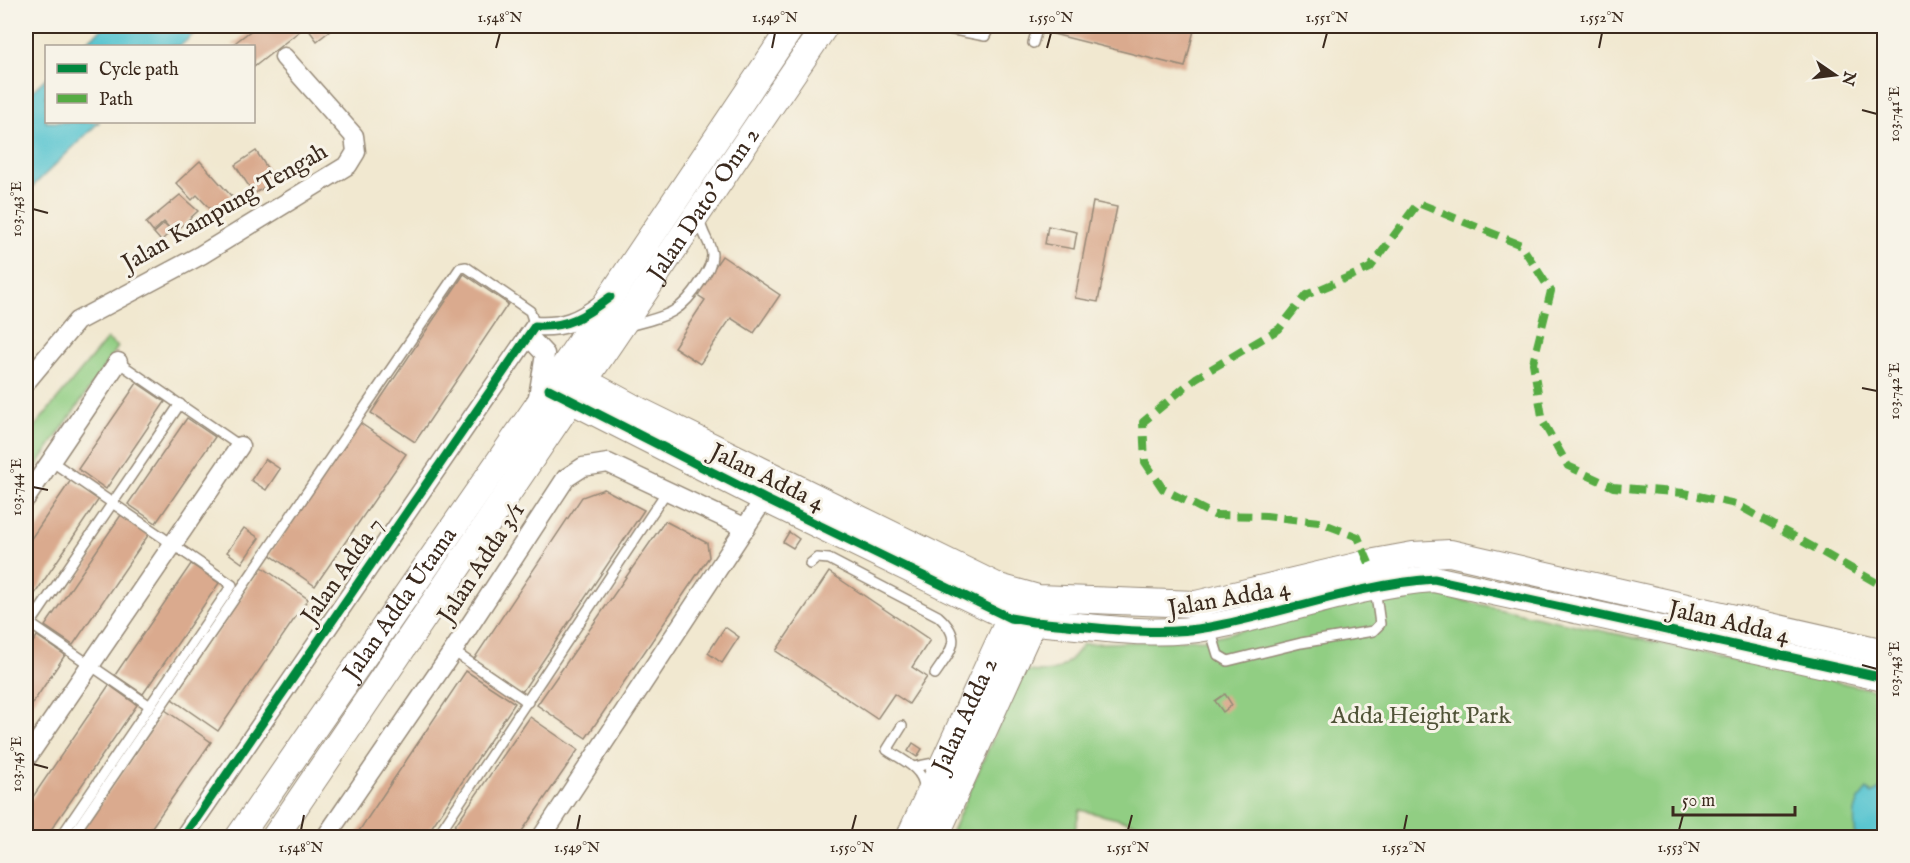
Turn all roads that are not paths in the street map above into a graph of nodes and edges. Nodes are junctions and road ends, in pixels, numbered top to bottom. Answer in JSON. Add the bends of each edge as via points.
{"nodes":[{"id":1,"x":792,"y":26,"type":"edge"},
{"id":2,"x":825,"y":26,"type":"edge"},
{"id":3,"x":933,"y":26,"type":"edge"},
{"id":4,"x":990,"y":26,"type":"edge"},
{"id":5,"x":1038,"y":26,"type":"edge"},
{"id":6,"x":1034,"y":43,"type":"dead end"},
{"id":7,"x":284,"y":57,"type":"dead end"},
{"id":8,"x":700,"y":211,"type":"junction"},
{"id":9,"x":610,"y":297,"type":"junction"},
{"id":10,"x":620,"y":328,"type":"junction"},
{"id":11,"x":532,"y":331,"type":"junction"},
{"id":12,"x":118,"y":362,"type":"joint"},
{"id":13,"x":26,"y":382,"type":"edge"},
{"id":14,"x":560,"y":390,"type":"junction"},
{"id":15,"x":180,"y":404,"type":"junction"},
{"id":16,"x":240,"y":446,"type":"joint"},
{"id":17,"x":51,"y":460,"type":"junction"},
{"id":18,"x":770,"y":489,"type":"junction"},
{"id":19,"x":667,"y":491,"type":"junction"},
{"id":20,"x":26,"y":498,"type":"edge"},
{"id":21,"x":112,"y":503,"type":"junction"},
{"id":22,"x":746,"y":528,"type":"junction"},
{"id":23,"x":172,"y":544,"type":"junction"},
{"id":24,"x":810,"y":564,"type":"dead end"},
{"id":25,"x":1376,"y":588,"type":"junction"},
{"id":26,"x":965,"y":596,"type":"junction"},
{"id":27,"x":1024,"y":607,"type":"junction"},
{"id":28,"x":27,"y":625,"type":"edge"},
{"id":29,"x":1209,"y":627,"type":"junction"},
{"id":30,"x":453,"y":651,"type":"junction"},
{"id":31,"x":1884,"y":652,"type":"edge"},
{"id":32,"x":90,"y":665,"type":"junction"},
{"id":33,"x":935,"y":674,"type":"dead end"},
{"id":34,"x":984,"y":674,"type":"junction"},
{"id":35,"x":1884,"y":678,"type":"edge"},
{"id":36,"x":528,"y":702,"type":"junction"},
{"id":37,"x":150,"y":706,"type":"junction"},
{"id":38,"x":966,"y":714,"type":"junction"},
{"id":39,"x":902,"y":726,"type":"dead end"},
{"id":40,"x":26,"y":759,"type":"edge"},
{"id":41,"x":914,"y":767,"type":"junction"},
{"id":42,"x":60,"y":837,"type":"edge"},
{"id":43,"x":71,"y":837,"type":"edge"},
{"id":44,"x":183,"y":837,"type":"edge"},
{"id":45,"x":238,"y":837,"type":"edge"},
{"id":46,"x":274,"y":837,"type":"edge"},
{"id":47,"x":325,"y":837,"type":"edge"},
{"id":48,"x":436,"y":837,"type":"edge"},
{"id":49,"x":541,"y":837,"type":"edge"},
{"id":50,"x":902,"y":837,"type":"edge"},
{"id":51,"x":909,"y":837,"type":"edge"},
{"id":52,"x":935,"y":837,"type":"edge"}],
"edges":[{"from":1,"to":9,"type":"street","name":"Jalan Dato' Onn 2"},
{"from":2,"to":8,"type":"street","name":"Jalan Dato' Onn 2"},
{"from":3,"to":4,"type":"lane","via":[[985,36]]},
{"from":5,"to":6,"type":"lane"},
{"from":7,"to":13,"type":"street","name":"Jalan Kampung Tengah","via":[[354,136],[356,152],[348,165],[201,255],[77,321]]},
{"from":8,"to":10,"type":"street","name":"Jalan Dato' Onn 2"},
{"from":8,"to":10,"type":"lane","via":[[701,228],[712,252],[710,265],[687,303]]},
{"from":9,"to":11,"type":"street","via":[[582,319]]},
{"from":9,"to":14,"type":"street","name":"Jalan Dato' Onn 2"},
{"from":10,"to":14,"type":"street","name":"Jalan Dato' Onn 2"},
{"from":11,"to":14,"type":"street"},
{"from":11,"to":43,"type":"lane","via":[[530,311],[466,267],[460,268]]},
{"from":11,"to":44,"type":"street","name":"Jalan Adda 7"},
{"from":12,"to":15,"type":"lane"},
{"from":12,"to":17,"type":"street"},
{"from":14,"to":18,"type":"street","name":"Jalan Adda 4"},
{"from":14,"to":45,"type":"street","name":"Jalan Adda Utama"},
{"from":14,"to":46,"type":"street","name":"Jalan Adda Utama"},
{"from":15,"to":16,"type":"lane"},
{"from":15,"to":21,"type":"lane"},
{"from":16,"to":23,"type":"street"},
{"from":17,"to":20,"type":"street"},
{"from":17,"to":21,"type":"lane"},
{"from":18,"to":22,"type":"street"},
{"from":18,"to":26,"type":"street","name":"Jalan Adda 4"},
{"from":18,"to":27,"type":"street","name":"Jalan Adda 4","via":[[999,587]]},
{"from":19,"to":22,"type":"street","name":"Jalan Adda 3/1"},
{"from":19,"to":30,"type":"street","name":"Jalan Adda 3/1","via":[[608,463],[583,467],[566,478]]},
{"from":19,"to":36,"type":"lane"},
{"from":21,"to":23,"type":"lane"},
{"from":21,"to":28,"type":"lane"},
{"from":22,"to":49,"type":"street"},
{"from":23,"to":32,"type":"street"},
{"from":23,"to":37,"type":"lane","via":[[232,585]]},
{"from":24,"to":33,"type":"lane","via":[[817,558],[829,559],[938,616],[951,628],[954,639]]},
{"from":25,"to":29,"type":"street","name":"Jalan Adda 4"},
{"from":25,"to":29,"type":"lane","via":[[1380,624],[1373,631],[1228,661],[1218,655]]},
{"from":25,"to":35,"type":"street","name":"Jalan Adda 4","via":[[1414,580],[1450,580]]},
{"from":26,"to":27,"type":"street","name":"Jalan Adda 4"},
{"from":26,"to":34,"type":"street","via":[[992,624]]},
{"from":27,"to":29,"type":"street","name":"Jalan Adda 4","via":[[1169,632]]},
{"from":27,"to":31,"type":"street","name":"Jalan Adda 4","via":[[1196,604],[1369,563],[1450,553]]},
{"from":27,"to":34,"type":"street","name":"Jalan Adda 2"},
{"from":27,"to":52,"type":"street","name":"Jalan Adda 2"},
{"from":28,"to":32,"type":"lane"},
{"from":30,"to":36,"type":"lane"},
{"from":30,"to":47,"type":"street","name":"Jalan Adda 3/1"},
{"from":32,"to":37,"type":"lane"},
{"from":32,"to":40,"type":"street"},
{"from":34,"to":38,"type":"street","name":"Jalan Adda 2"},
{"from":36,"to":48,"type":"lane"},
{"from":37,"to":42,"type":"lane"},
{"from":38,"to":41,"type":"lane","via":[[934,763]]},
{"from":38,"to":51,"type":"street","name":"Jalan Adda 2"},
{"from":39,"to":41,"type":"lane","via":[[887,750]]},
{"from":41,"to":50,"type":"lane","via":[[924,792]]}]}
